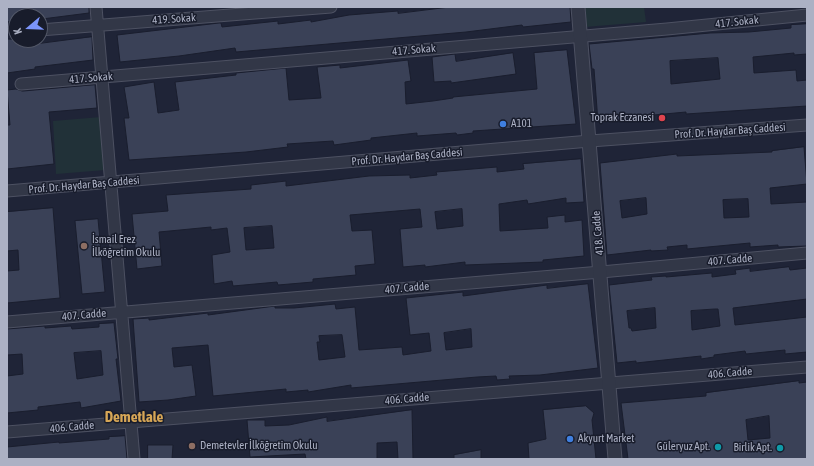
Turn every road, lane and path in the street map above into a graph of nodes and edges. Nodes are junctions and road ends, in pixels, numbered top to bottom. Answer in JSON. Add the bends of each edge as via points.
{"nodes":[{"id":1,"x":96,"y":7,"type":"edge"},
{"id":2,"x":326,"y":7,"type":"edge"},
{"id":3,"x":578,"y":7,"type":"edge"},
{"id":4,"x":807,"y":15,"type":"edge"},
{"id":5,"x":98,"y":25,"type":"junction"},
{"id":6,"x":48,"y":29,"type":"edge"},
{"id":7,"x":580,"y":36,"type":"junction"},
{"id":8,"x":102,"y":76,"type":"junction"},
{"id":9,"x":21,"y":84,"type":"dead end"},
{"id":10,"x":807,"y":125,"type":"edge"},
{"id":11,"x":590,"y":141,"type":"junction"},
{"id":12,"x":111,"y":182,"type":"junction"},
{"id":13,"x":7,"y":191,"type":"edge"},
{"id":14,"x":807,"y":253,"type":"edge"},
{"id":15,"x":601,"y":272,"type":"junction"},
{"id":16,"x":121,"y":312,"type":"junction"},
{"id":17,"x":7,"y":322,"type":"edge"},
{"id":18,"x":807,"y":367,"type":"edge"},
{"id":19,"x":609,"y":383,"type":"junction"},
{"id":20,"x":130,"y":422,"type":"junction"},
{"id":21,"x":7,"y":432,"type":"edge"},
{"id":22,"x":134,"y":459,"type":"edge"},
{"id":23,"x":615,"y":459,"type":"edge"}],
"edges":[{"from":1,"to":5,"type":"street"},
{"from":2,"to":5,"type":"street","name":"419. Sokak"},
{"from":3,"to":7,"type":"street","name":"418. Cadde"},
{"from":4,"to":7,"type":"street","name":"417. Sokak"},
{"from":5,"to":6,"type":"street","name":"419. Sokak"},
{"from":5,"to":8,"type":"street"},
{"from":7,"to":8,"type":"street","name":"417. Sokak"},
{"from":7,"to":11,"type":"street","name":"418. Cadde"},
{"from":8,"to":9,"type":"street","name":"417. Sokak"},
{"from":8,"to":12,"type":"street"},
{"from":10,"to":11,"type":"street","name":"Prof. Dr. Haydar Baş Caddesi"},
{"from":11,"to":12,"type":"street","name":"Prof. Dr. Haydar Baş Caddesi"},
{"from":11,"to":15,"type":"street","name":"418. Cadde"},
{"from":12,"to":13,"type":"street","name":"Prof. Dr. Haydar Baş Caddesi"},
{"from":12,"to":16,"type":"street"},
{"from":14,"to":15,"type":"street","name":"407. Cadde"},
{"from":15,"to":16,"type":"street","name":"407. Cadde"},
{"from":15,"to":19,"type":"street","name":"418. Cadde"},
{"from":16,"to":17,"type":"street","name":"407. Cadde"},
{"from":16,"to":20,"type":"street"},
{"from":18,"to":19,"type":"street","name":"406. Cadde"},
{"from":19,"to":20,"type":"street","name":"406. Cadde"},
{"from":19,"to":23,"type":"street","name":"418. Cadde"},
{"from":20,"to":21,"type":"street","name":"406. Cadde"},
{"from":20,"to":22,"type":"street"}]}
